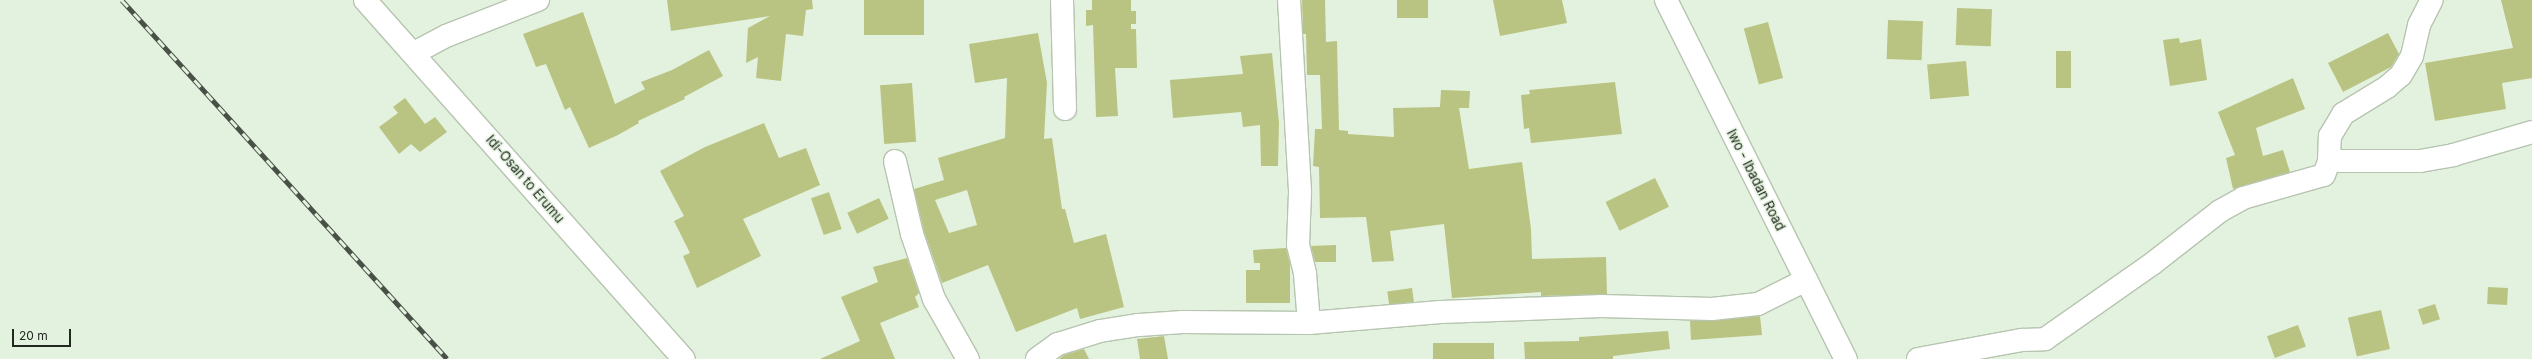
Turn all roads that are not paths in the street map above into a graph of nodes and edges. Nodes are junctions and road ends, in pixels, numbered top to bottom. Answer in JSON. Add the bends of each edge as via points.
{"nodes":[{"id":1,"x":365,"y":0,"type":"edge"},
{"id":2,"x":538,"y":0,"type":"edge"},
{"id":3,"x":1062,"y":0,"type":"edge"},
{"id":4,"x":1289,"y":0,"type":"edge"},
{"id":5,"x":1666,"y":0,"type":"edge"},
{"id":6,"x":2432,"y":0,"type":"edge"},
{"id":7,"x":414,"y":53,"type":"junction"},
{"id":8,"x":1065,"y":109,"type":"dead end"},
{"id":9,"x":2532,"y":132,"type":"edge"},
{"id":10,"x":895,"y":161,"type":"dead end"},
{"id":11,"x":2329,"y":161,"type":"junction"},
{"id":12,"x":1806,"y":280,"type":"junction"},
{"id":13,"x":1309,"y":323,"type":"junction"},
{"id":14,"x":684,"y":359,"type":"edge"},
{"id":15,"x":968,"y":359,"type":"edge"},
{"id":16,"x":1038,"y":359,"type":"edge"},
{"id":17,"x":1846,"y":359,"type":"edge"},
{"id":18,"x":1918,"y":359,"type":"edge"}],
"edges":[{"from":1,"to":7,"type":"street","name":"Idi-Osan to Erumu"},
{"from":2,"to":7,"type":"street","via":[[446,36]]},
{"from":3,"to":8,"type":"street"},
{"from":4,"to":13,"type":"street","via":[[1300,193],[1298,245],[1305,274]]},
{"from":5,"to":12,"type":"street","name":"Iwo - Ibadan Road"},
{"from":6,"to":11,"type":"street","via":[[2419,25],[2412,56],[2401,75],[2387,87],[2343,114],[2330,136]]},
{"from":7,"to":14,"type":"street","name":"Idi-Osan to Erumu"},
{"from":9,"to":11,"type":"street","via":[[2420,162]]},
{"from":10,"to":15,"type":"street","via":[[912,234],[934,299]]},
{"from":11,"to":18,"type":"street","via":[[2324,176],[2243,198],[2220,211],[2152,264],[2045,340],[2022,340]]},
{"from":12,"to":13,"type":"street","via":[[1758,304],[1712,309],[1602,306],[1441,312]]},
{"from":12,"to":17,"type":"street","name":"Iwo - Ibadan Road"},
{"from":13,"to":16,"type":"street","via":[[1183,322],[1138,325],[1100,331],[1058,344]]}]}
